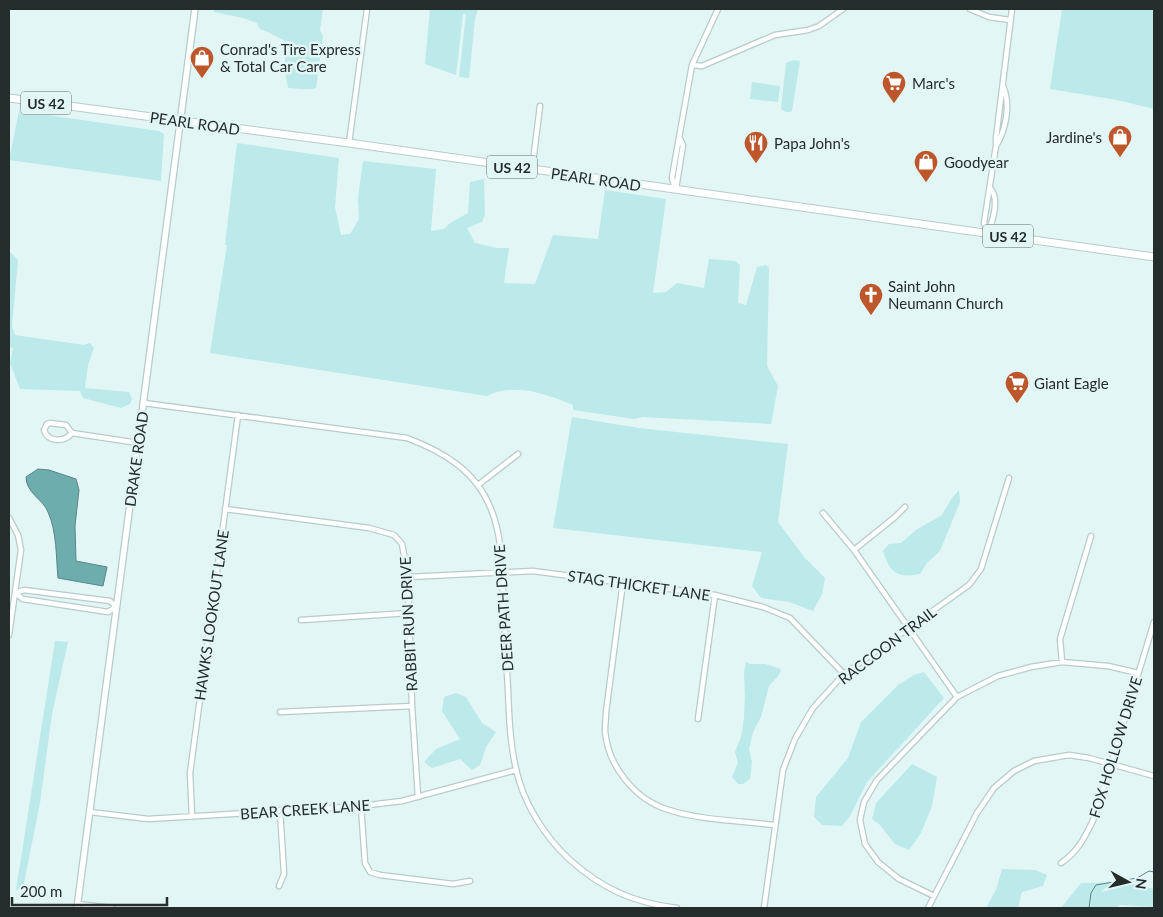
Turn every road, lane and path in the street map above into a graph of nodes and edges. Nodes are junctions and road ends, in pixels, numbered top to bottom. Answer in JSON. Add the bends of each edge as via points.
{"nodes":[{"id":1,"x":195,"y":9,"type":"edge"},
{"id":2,"x":367,"y":9,"type":"edge"},
{"id":3,"x":717,"y":9,"type":"edge"},
{"id":4,"x":843,"y":9,"type":"edge"},
{"id":5,"x":970,"y":9,"type":"edge"},
{"id":6,"x":1012,"y":9,"type":"edge"},
{"id":7,"x":1010,"y":20,"type":"junction"},
{"id":8,"x":692,"y":65,"type":"junction"},
{"id":9,"x":9,"y":98,"type":"edge"},
{"id":10,"x":540,"y":106,"type":"dead end"},
{"id":11,"x":182,"y":121,"type":"junction"},
{"id":12,"x":349,"y":143,"type":"junction"},
{"id":13,"x":532,"y":170,"type":"junction"},
{"id":14,"x":675,"y":190,"type":"junction"},
{"id":15,"x":988,"y":233,"type":"junction"},
{"id":16,"x":1154,"y":257,"type":"edge"},
{"id":17,"x":144,"y":403,"type":"junction"},
{"id":18,"x":238,"y":415,"type":"junction"},
{"id":19,"x":72,"y":433,"type":"junction"},
{"id":20,"x":138,"y":443,"type":"junction"},
{"id":21,"x":518,"y":454,"type":"dead end"},
{"id":22,"x":1009,"y":478,"type":"dead end"},
{"id":23,"x":478,"y":485,"type":"junction"},
{"id":24,"x":905,"y":507,"type":"dead end"},
{"id":25,"x":225,"y":509,"type":"junction"},
{"id":26,"x":823,"y":513,"type":"dead end"},
{"id":27,"x":9,"y":518,"type":"edge"},
{"id":28,"x":1091,"y":536,"type":"dead end"},
{"id":29,"x":854,"y":550,"type":"junction"},
{"id":30,"x":502,"y":571,"type":"junction"},
{"id":31,"x":408,"y":577,"type":"junction"},
{"id":32,"x":623,"y":582,"type":"junction"},
{"id":33,"x":15,"y":593,"type":"junction"},
{"id":34,"x":715,"y":595,"type":"junction"},
{"id":35,"x":116,"y":607,"type":"junction"},
{"id":36,"x":409,"y":613,"type":"junction"},
{"id":37,"x":301,"y":620,"type":"dead end"},
{"id":38,"x":1154,"y":622,"type":"edge"},
{"id":39,"x":908,"y":628,"type":"junction"},
{"id":40,"x":9,"y":635,"type":"edge"},
{"id":41,"x":1062,"y":662,"type":"junction"},
{"id":42,"x":1138,"y":673,"type":"junction"},
{"id":43,"x":844,"y":674,"type":"junction"},
{"id":44,"x":956,"y":697,"type":"junction"},
{"id":45,"x":412,"y":706,"type":"junction"},
{"id":46,"x":280,"y":712,"type":"dead end"},
{"id":47,"x":698,"y":719,"type":"dead end"},
{"id":48,"x":1112,"y":764,"type":"junction"},
{"id":49,"x":516,"y":770,"type":"junction"},
{"id":50,"x":1154,"y":776,"type":"edge"},
{"id":51,"x":418,"y":797,"type":"junction"},
{"id":52,"x":361,"y":806,"type":"junction"},
{"id":53,"x":280,"y":810,"type":"junction"},
{"id":54,"x":90,"y":812,"type":"junction"},
{"id":55,"x":192,"y":816,"type":"junction"},
{"id":56,"x":774,"y":825,"type":"junction"},
{"id":57,"x":1061,"y":863,"type":"dead end"},
{"id":58,"x":470,"y":881,"type":"dead end"},
{"id":59,"x":280,"y":886,"type":"dead end"},
{"id":60,"x":934,"y":896,"type":"junction"},
{"id":61,"x":77,"y":906,"type":"edge"},
{"id":62,"x":112,"y":908,"type":"edge"},
{"id":63,"x":677,"y":908,"type":"edge"},
{"id":64,"x":764,"y":908,"type":"edge"},
{"id":65,"x":928,"y":908,"type":"edge"}],
"edges":[{"from":1,"to":11,"type":"street","name":"DRAKE ROAD"},
{"from":2,"to":12,"type":"street"},
{"from":3,"to":8,"type":"street"},
{"from":4,"to":8,"type":"street","via":[[819,26],[775,35],[702,66]]},
{"from":5,"to":7,"type":"street","via":[[988,17]]},
{"from":6,"to":7,"type":"street"},
{"from":7,"to":15,"type":"street","via":[[1002,85],[1006,114],[1002,137],[996,146],[990,188],[995,202]]},
{"from":8,"to":14,"type":"street"},
{"from":9,"to":11,"type":"main road","name":"PEARL ROAD","number":"US 42"},
{"from":10,"to":13,"type":"street"},
{"from":11,"to":12,"type":"main road","name":"PEARL ROAD","number":"US 42"},
{"from":11,"to":17,"type":"street","name":"DRAKE ROAD"},
{"from":12,"to":13,"type":"main road","name":"PEARL ROAD","number":"US 42"},
{"from":13,"to":14,"type":"main road","name":"PEARL ROAD","number":"US 42"},
{"from":14,"to":15,"type":"main road","name":"PEARL ROAD","number":"US 42"},
{"from":15,"to":16,"type":"main road","name":"PEARL ROAD","number":"US 42"},
{"from":17,"to":18,"type":"street","name":"DEER PATH DRIVE"},
{"from":17,"to":20,"type":"street","name":"DRAKE ROAD"},
{"from":18,"to":23,"type":"street","name":"DEER PATH DRIVE","via":[[408,438],[457,463]]},
{"from":18,"to":25,"type":"street","name":"HAWKS LOOKOUT LANE"},
{"from":19,"to":19,"type":"street","via":[[66,425],[50,423],[44,430],[49,438],[63,440]]},
{"from":19,"to":20,"type":"street"},
{"from":20,"to":35,"type":"street","name":"DRAKE ROAD"},
{"from":21,"to":23,"type":"street"},
{"from":22,"to":39,"type":"street","name":"RACCOON TRAIL","via":[[981,569],[969,585]]},
{"from":23,"to":30,"type":"street","name":"DEER PATH DRIVE","via":[[491,509],[500,542]]},
{"from":24,"to":29,"type":"street"},
{"from":25,"to":31,"type":"street","name":"RABBIT RUN DRIVE","via":[[369,528],[394,535],[402,544]]},
{"from":25,"to":55,"type":"street","name":"HAWKS LOOKOUT LANE","via":[[190,773]]},
{"from":26,"to":29,"type":"street"},
{"from":27,"to":33,"type":"street","via":[[21,550]]},
{"from":28,"to":41,"type":"street","via":[[1060,638]]},
{"from":29,"to":39,"type":"street"},
{"from":30,"to":31,"type":"street","name":"STAG THICKET LANE"},
{"from":30,"to":32,"type":"street","name":"STAG THICKET LANE","via":[[533,571]]},
{"from":30,"to":49,"type":"street","name":"DEER PATH DRIVE","via":[[510,730]]},
{"from":31,"to":36,"type":"street","name":"RABBIT RUN DRIVE"},
{"from":32,"to":34,"type":"street","name":"STAG THICKET LANE"},
{"from":32,"to":56,"type":"street","via":[[605,722],[612,758],[619,770],[642,796],[668,810]]},
{"from":33,"to":35,"type":"street","via":[[24,590],[110,601]]},
{"from":33,"to":35,"type":"street","via":[[23,599],[108,612]]},
{"from":33,"to":40,"type":"street"},
{"from":34,"to":43,"type":"street","name":"STAG THICKET LANE","via":[[763,607],[790,618]]},
{"from":34,"to":47,"type":"street"},
{"from":35,"to":54,"type":"street","name":"DRAKE ROAD"},
{"from":36,"to":37,"type":"street"},
{"from":36,"to":45,"type":"street","name":"RABBIT RUN DRIVE"},
{"from":38,"to":42,"type":"street","name":"FOX HOLLOW DRIVE"},
{"from":39,"to":43,"type":"street","name":"RACCOON TRAIL"},
{"from":39,"to":44,"type":"street"},
{"from":41,"to":42,"type":"street","via":[[1108,666]]},
{"from":41,"to":44,"type":"street","via":[[998,676]]},
{"from":42,"to":48,"type":"street","name":"FOX HOLLOW DRIVE"},
{"from":43,"to":56,"type":"street","name":"RACCOON TRAIL","via":[[813,708],[795,739],[783,770]]},
{"from":44,"to":60,"type":"street","via":[[877,780],[864,802],[860,820],[865,844],[878,862],[899,879]]},
{"from":45,"to":46,"type":"street"},
{"from":45,"to":51,"type":"street","name":"RABBIT RUN DRIVE"},
{"from":48,"to":50,"type":"street"},
{"from":48,"to":57,"type":"street","name":"FOX HOLLOW DRIVE","via":[[1096,816],[1085,838],[1073,855]]},
{"from":48,"to":60,"type":"street","via":[[1070,755],[1034,761],[1014,771],[994,788],[977,813]]},
{"from":49,"to":51,"type":"street","name":"BEAR CREEK LANE"},
{"from":49,"to":63,"type":"street","name":"DEER PATH DRIVE","via":[[529,804],[544,829],[580,869],[625,896],[652,905]]},
{"from":51,"to":52,"type":"street","name":"BEAR CREEK LANE"},
{"from":52,"to":53,"type":"street","name":"BEAR CREEK LANE"},
{"from":52,"to":58,"type":"street","via":[[365,863],[370,872],[380,876],[453,884]]},
{"from":53,"to":55,"type":"street","name":"BEAR CREEK LANE"},
{"from":53,"to":59,"type":"street","via":[[284,874]]},
{"from":54,"to":55,"type":"street","name":"BEAR CREEK LANE","via":[[148,819]]},
{"from":54,"to":61,"type":"street","name":"DRAKE ROAD"},
{"from":56,"to":64,"type":"street","name":"RACCOON TRAIL"},
{"from":60,"to":65,"type":"street"},
{"from":61,"to":62,"type":"street"}]}
